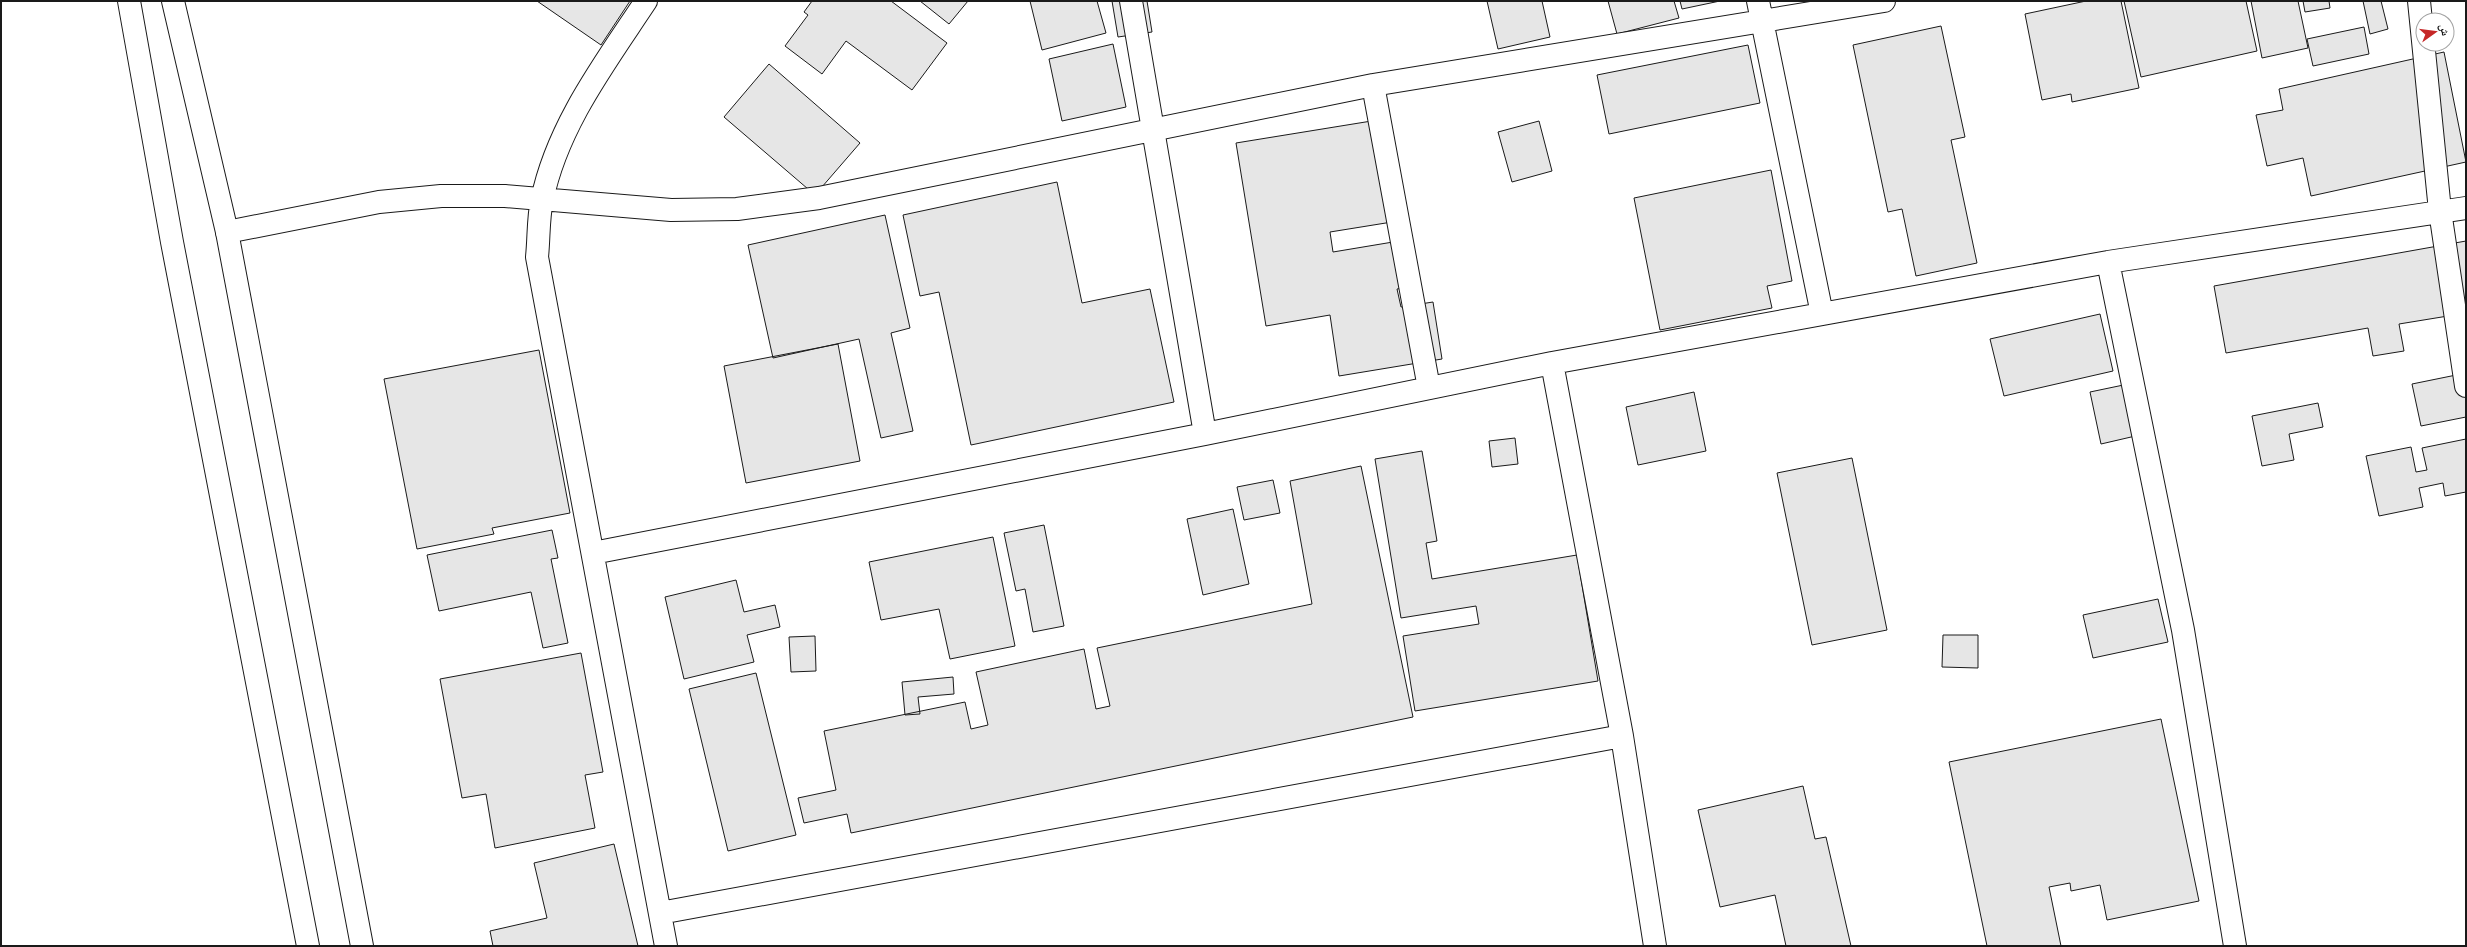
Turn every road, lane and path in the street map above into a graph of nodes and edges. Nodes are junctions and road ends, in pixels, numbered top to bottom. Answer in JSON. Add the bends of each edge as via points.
{"nodes":[{"id":1,"x":129,"y":1,"type":"edge"},
{"id":2,"x":173,"y":1,"type":"edge"},
{"id":3,"x":646,"y":1,"type":"edge"},
{"id":4,"x":1131,"y":1,"type":"edge"},
{"id":5,"x":1884,"y":1,"type":"edge"},
{"id":6,"x":2419,"y":1,"type":"edge"},
{"id":7,"x":1759,"y":10,"type":"edge"},
{"id":8,"x":1373,"y":84,"type":"junction"},
{"id":9,"x":1152,"y":128,"type":"junction"},
{"id":10,"x":542,"y":200,"type":"junction"},
{"id":11,"x":2466,"y":208,"type":"edge"},
{"id":12,"x":2440,"y":211,"type":"junction"},
{"id":13,"x":227,"y":232,"type":"junction"},
{"id":14,"x":2108,"y":262,"type":"junction"},
{"id":15,"x":1822,"y":314,"type":"junction"},
{"id":16,"x":1552,"y":363,"type":"junction"},
{"id":17,"x":2466,"y":386,"type":"edge"},
{"id":18,"x":1429,"y":388,"type":"junction"},
{"id":19,"x":1205,"y":434,"type":"junction"},
{"id":20,"x":594,"y":553,"type":"junction"},
{"id":21,"x":1622,"y":736,"type":"junction"},
{"id":22,"x":660,"y":913,"type":"junction"},
{"id":23,"x":308,"y":946,"type":"edge"},
{"id":24,"x":362,"y":946,"type":"edge"},
{"id":25,"x":666,"y":946,"type":"edge"},
{"id":26,"x":1655,"y":946,"type":"edge"},
{"id":27,"x":2235,"y":946,"type":"edge"}],
"edges":[{"from":1,"to":23,"type":"street","via":[[171,235]]},
{"from":2,"to":13,"type":"street"},
{"from":3,"to":10,"type":"street","via":[[581,99],[551,168]]},
{"from":4,"to":9,"type":"street"},
{"from":5,"to":7,"type":"street"},
{"from":6,"to":12,"type":"street"},
{"from":7,"to":8,"type":"street"},
{"from":7,"to":15,"type":"street"},
{"from":8,"to":9,"type":"street"},
{"from":8,"to":18,"type":"street"},
{"from":9,"to":10,"type":"street","via":[[819,198],[737,209],[671,210]]},
{"from":9,"to":19,"type":"street"},
{"from":10,"to":13,"type":"street","via":[[505,196],[441,196],[379,202]]},
{"from":10,"to":20,"type":"street","via":[[537,257]]},
{"from":11,"to":12,"type":"street"},
{"from":12,"to":14,"type":"street"},
{"from":12,"to":17,"type":"street"},
{"from":13,"to":24,"type":"street"},
{"from":14,"to":15,"type":"street"},
{"from":14,"to":27,"type":"street","via":[[2183,630]]},
{"from":15,"to":16,"type":"street"},
{"from":16,"to":18,"type":"street"},
{"from":16,"to":21,"type":"street"},
{"from":18,"to":19,"type":"street"},
{"from":19,"to":20,"type":"street"},
{"from":20,"to":22,"type":"street"},
{"from":21,"to":22,"type":"street"},
{"from":21,"to":26,"type":"street"},
{"from":22,"to":25,"type":"street"}]}
